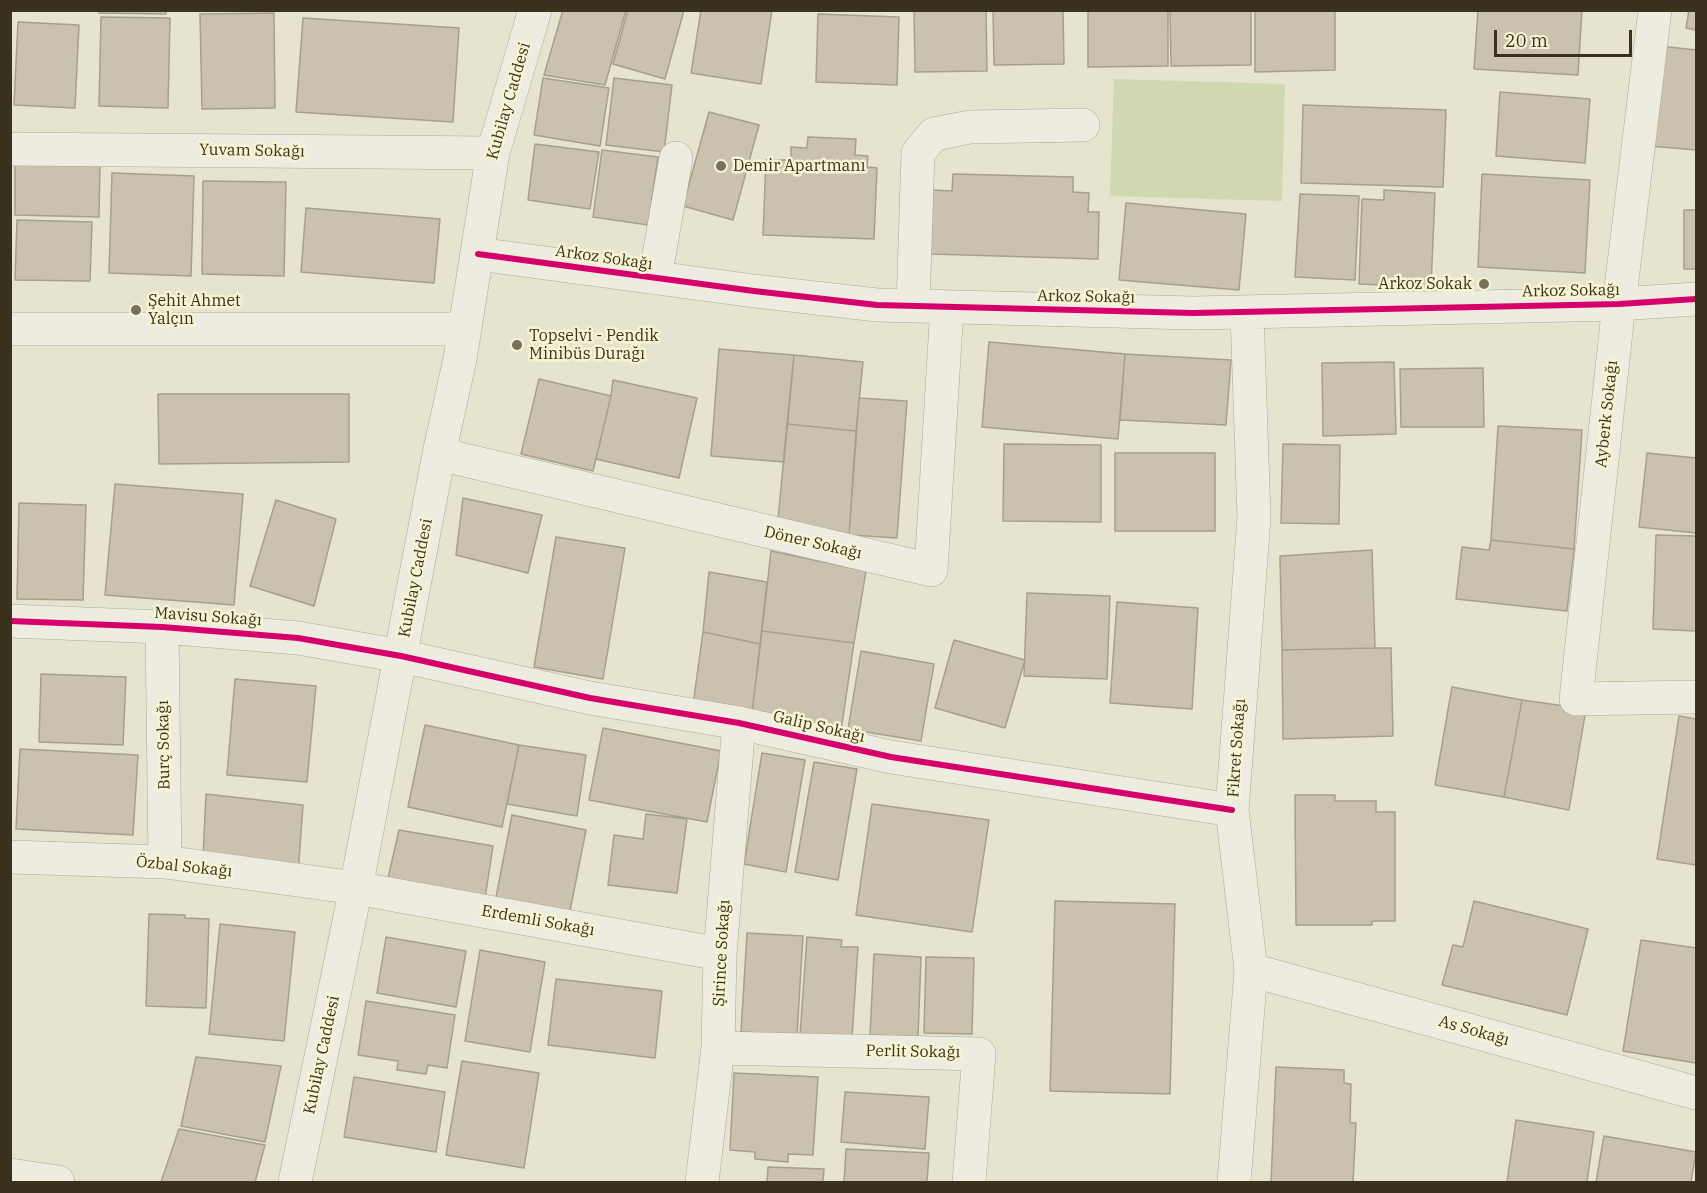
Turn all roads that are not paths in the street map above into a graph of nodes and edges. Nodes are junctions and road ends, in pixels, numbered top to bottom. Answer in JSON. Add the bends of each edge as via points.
{"nodes":[{"id":1,"x":535,"y":10,"type":"edge"},
{"id":2,"x":1655,"y":10,"type":"edge"},
{"id":3,"x":1083,"y":125,"type":"dead end"},
{"id":4,"x":10,"y":149,"type":"edge"},
{"id":5,"x":493,"y":153,"type":"junction"},
{"id":6,"x":676,"y":158,"type":"dead end"},
{"id":7,"x":478,"y":254,"type":"junction"},
{"id":8,"x":655,"y":278,"type":"junction"},
{"id":9,"x":1696,"y":299,"type":"edge"},
{"id":10,"x":1619,"y":304,"type":"junction"},
{"id":11,"x":913,"y":306,"type":"junction"},
{"id":12,"x":947,"y":307,"type":"junction"},
{"id":13,"x":1247,"y":312,"type":"junction"},
{"id":14,"x":465,"y":329,"type":"junction"},
{"id":15,"x":10,"y":330,"type":"edge"},
{"id":16,"x":439,"y":454,"type":"junction"},
{"id":17,"x":10,"y":621,"type":"edge"},
{"id":18,"x":162,"y":627,"type":"junction"},
{"id":19,"x":401,"y":656,"type":"junction"},
{"id":20,"x":1696,"y":697,"type":"edge"},
{"id":21,"x":739,"y":723,"type":"junction"},
{"id":22,"x":1232,"y":810,"type":"junction"},
{"id":23,"x":10,"y":857,"type":"edge"},
{"id":24,"x":165,"y":862,"type":"junction"},
{"id":25,"x":356,"y":888,"type":"junction"},
{"id":26,"x":720,"y":954,"type":"junction"},
{"id":27,"x":1251,"y":970,"type":"junction"},
{"id":28,"x":718,"y":1048,"type":"junction"},
{"id":29,"x":1696,"y":1093,"type":"edge"},
{"id":30,"x":10,"y":1174,"type":"edge"},
{"id":31,"x":58,"y":1182,"type":"edge"},
{"id":32,"x":295,"y":1182,"type":"edge"},
{"id":33,"x":702,"y":1182,"type":"edge"},
{"id":34,"x":969,"y":1182,"type":"edge"},
{"id":35,"x":1234,"y":1182,"type":"edge"}],
"edges":[{"from":1,"to":5,"type":"street","name":"Kubilay Caddesi"},
{"from":2,"to":10,"type":"street","name":"Ayberk Sokağı"},
{"from":3,"to":11,"type":"street","via":[[970,127],[934,134],[918,153]]},
{"from":4,"to":5,"type":"street","name":"Yuvam Sokağı"},
{"from":5,"to":7,"type":"street","name":"Kubilay Caddesi"},
{"from":6,"to":8,"type":"street"},
{"from":7,"to":8,"type":"street","name":"Arkoz Sokağı"},
{"from":7,"to":14,"type":"street","name":"Kubilay Caddesi"},
{"from":8,"to":11,"type":"street","name":"Arkoz Sokağı","via":[[866,304]]},
{"from":9,"to":10,"type":"street","name":"Arkoz Sokağı"},
{"from":10,"to":13,"type":"street","name":"Arkoz Sokağı"},
{"from":10,"to":20,"type":"street","name":"Ayberk Sokağı","via":[[1576,699]]},
{"from":11,"to":12,"type":"street","name":"Arkoz Sokağı"},
{"from":12,"to":13,"type":"street","name":"Arkoz Sokağı"},
{"from":12,"to":16,"type":"street","name":"Döner Sokağı","via":[[931,570]]},
{"from":13,"to":22,"type":"street","name":"Fikret Sokağı","via":[[1254,518]]},
{"from":14,"to":15,"type":"street"},
{"from":14,"to":16,"type":"street","name":"Kubilay Caddesi"},
{"from":16,"to":19,"type":"street","name":"Kubilay Caddesi"},
{"from":17,"to":18,"type":"street","name":"Mavisu Sokağı"},
{"from":18,"to":19,"type":"street","name":"Mavisu Sokağı","via":[[298,638]]},
{"from":18,"to":24,"type":"street","name":"Burç Sokağı"},
{"from":19,"to":21,"type":"street","name":"Galip Sokağı","via":[[590,698]]},
{"from":19,"to":25,"type":"street","name":"Kubilay Caddesi"},
{"from":21,"to":22,"type":"street","name":"Galip Sokağı","via":[[891,757]]},
{"from":21,"to":26,"type":"street","name":"Şirince Sokağı"},
{"from":22,"to":27,"type":"street","name":"Fikret Sokağı"},
{"from":23,"to":24,"type":"street","name":"Özbal Sokağı"},
{"from":24,"to":25,"type":"street","name":"Özbal Sokağı"},
{"from":25,"to":26,"type":"street","name":"Erdemli Sokağı"},
{"from":25,"to":32,"type":"street","name":"Kubilay Caddesi"},
{"from":26,"to":28,"type":"street","name":"Şirince Sokağı"},
{"from":27,"to":29,"type":"street","name":"As Sokağı"},
{"from":27,"to":35,"type":"street","name":"Fikret Sokağı"},
{"from":28,"to":33,"type":"street","name":"Şirince Sokağı"},
{"from":28,"to":34,"type":"street","name":"Perlit Sokağı","via":[[979,1054]]},
{"from":30,"to":31,"type":"street"}]}
